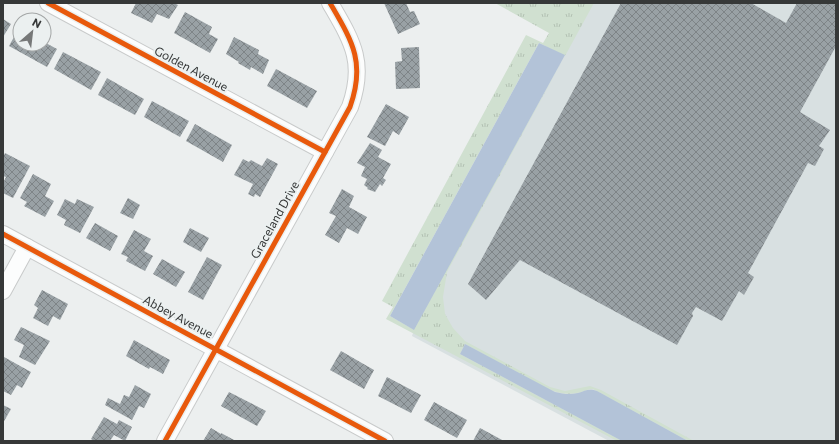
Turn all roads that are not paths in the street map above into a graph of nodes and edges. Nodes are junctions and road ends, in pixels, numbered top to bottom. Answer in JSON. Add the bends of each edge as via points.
{"nodes":[{"id":1,"x":48,"y":3,"type":"edge"},
{"id":2,"x":330,"y":3,"type":"edge"},
{"id":3,"x":325,"y":152,"type":"junction"},
{"id":4,"x":3,"y":234,"type":"edge"},
{"id":5,"x":27,"y":247,"type":"junction"},
{"id":6,"x":3,"y":291,"type":"edge"},
{"id":7,"x":215,"y":348,"type":"junction"},
{"id":8,"x":165,"y":441,"type":"edge"},
{"id":9,"x":385,"y":441,"type":"edge"}],
"edges":[{"from":1,"to":3,"type":"street","name":"Golden Avenue"},
{"from":2,"to":3,"type":"street","name":"Graceland Drive","via":[[355,52],[357,80],[350,107]]},
{"from":3,"to":7,"type":"street","name":"Graceland Drive"},
{"from":4,"to":5,"type":"street","name":"Abbey Avenue"},
{"from":5,"to":6,"type":"street"},
{"from":5,"to":7,"type":"street","name":"Abbey Avenue"},
{"from":7,"to":8,"type":"street","name":"Graceland Drive"},
{"from":7,"to":9,"type":"street","name":"Abbey Avenue"}]}
